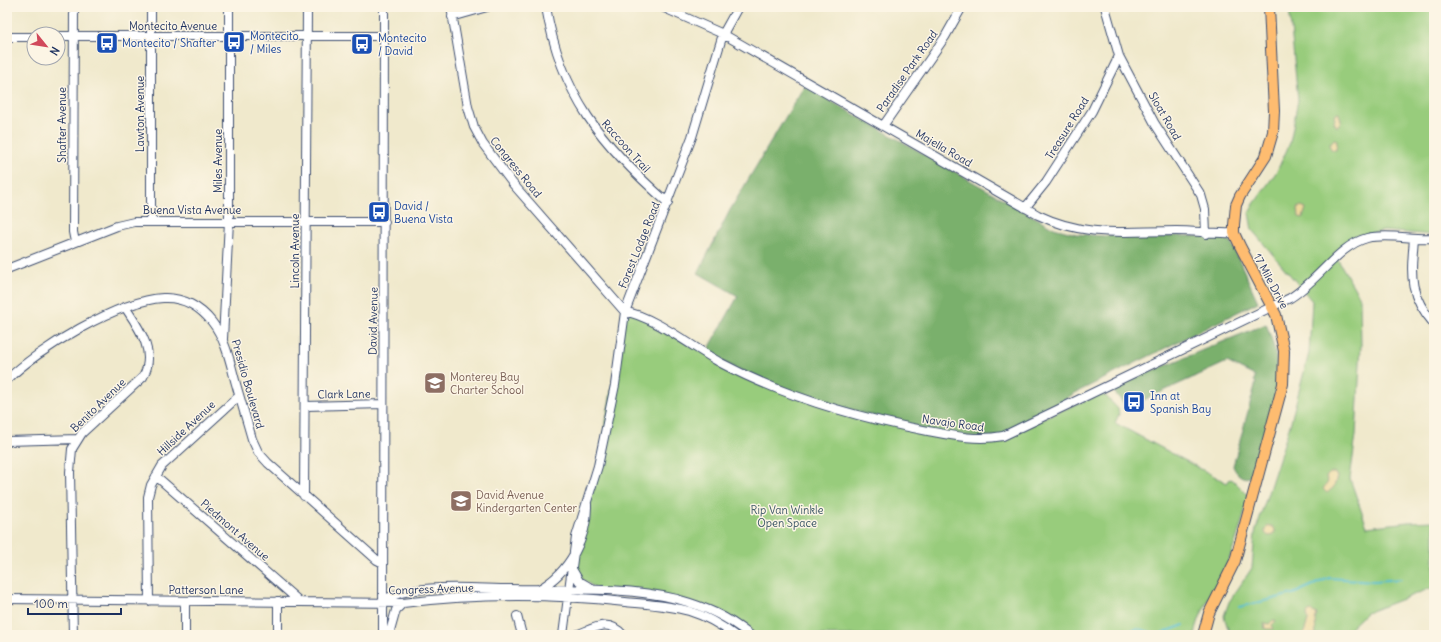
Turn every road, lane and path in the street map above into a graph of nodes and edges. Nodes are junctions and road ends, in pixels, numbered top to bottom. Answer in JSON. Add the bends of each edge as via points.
{"nodes":[{"id":1,"x":74,"y":7,"type":"edge"},
{"id":2,"x":151,"y":7,"type":"edge"},
{"id":3,"x":229,"y":7,"type":"edge"},
{"id":4,"x":307,"y":7,"type":"edge"},
{"id":5,"x":384,"y":7,"type":"edge"},
{"id":6,"x":451,"y":7,"type":"edge"},
{"id":7,"x":487,"y":7,"type":"edge"},
{"id":8,"x":546,"y":7,"type":"edge"},
{"id":9,"x":662,"y":7,"type":"edge"},
{"id":10,"x":738,"y":7,"type":"edge"},
{"id":11,"x":962,"y":7,"type":"edge"},
{"id":12,"x":1105,"y":7,"type":"edge"},
{"id":13,"x":1269,"y":7,"type":"edge"},
{"id":14,"x":452,"y":17,"type":"junction"},
{"id":15,"x":723,"y":34,"type":"junction"},
{"id":16,"x":26,"y":36,"type":"edge"},
{"id":17,"x":66,"y":36,"type":"edge"},
{"id":18,"x":74,"y":36,"type":"junction"},
{"id":19,"x":306,"y":36,"type":"junction"},
{"id":20,"x":384,"y":36,"type":"junction"},
{"id":21,"x":7,"y":37,"type":"edge"},
{"id":22,"x":151,"y":37,"type":"junction"},
{"id":23,"x":229,"y":37,"type":"junction"},
{"id":24,"x":1119,"y":56,"type":"junction"},
{"id":25,"x":883,"y":126,"type":"junction"},
{"id":26,"x":668,"y":203,"type":"junction"},
{"id":27,"x":1025,"y":208,"type":"junction"},
{"id":28,"x":151,"y":220,"type":"junction"},
{"id":29,"x":229,"y":221,"type":"junction"},
{"id":30,"x":306,"y":221,"type":"junction"},
{"id":31,"x":385,"y":222,"type":"junction"},
{"id":32,"x":1234,"y":233,"type":"junction"},
{"id":33,"x":1206,"y":234,"type":"junction"},
{"id":34,"x":1414,"y":238,"type":"junction"},
{"id":35,"x":1434,"y":238,"type":"edge"},
{"id":36,"x":75,"y":242,"type":"junction"},
{"id":37,"x":7,"y":269,"type":"edge"},
{"id":38,"x":125,"y":307,"type":"junction"},
{"id":39,"x":1273,"y":307,"type":"junction"},
{"id":40,"x":625,"y":312,"type":"junction"},
{"id":41,"x":1434,"y":324,"type":"edge"},
{"id":42,"x":224,"y":339,"type":"junction"},
{"id":43,"x":7,"y":380,"type":"edge"},
{"id":44,"x":239,"y":396,"type":"junction"},
{"id":45,"x":383,"y":404,"type":"junction"},
{"id":46,"x":306,"y":406,"type":"junction"},
{"id":47,"x":78,"y":438,"type":"junction"},
{"id":48,"x":7,"y":441,"type":"edge"},
{"id":49,"x":156,"y":476,"type":"junction"},
{"id":50,"x":304,"y":496,"type":"junction"},
{"id":51,"x":576,"y":549,"type":"junction"},
{"id":52,"x":383,"y":562,"type":"junction"},
{"id":53,"x":572,"y":569,"type":"junction"},
{"id":54,"x":538,"y":589,"type":"junction"},
{"id":55,"x":597,"y":589,"type":"junction"},
{"id":56,"x":569,"y":593,"type":"junction"},
{"id":57,"x":7,"y":599,"type":"edge"},
{"id":58,"x":72,"y":601,"type":"junction"},
{"id":59,"x":149,"y":601,"type":"junction"},
{"id":60,"x":185,"y":601,"type":"junction"},
{"id":61,"x":278,"y":601,"type":"junction"},
{"id":62,"x":299,"y":601,"type":"junction"},
{"id":63,"x":382,"y":601,"type":"junction"},
{"id":64,"x":403,"y":602,"type":"junction"},
{"id":65,"x":516,"y":616,"type":"dead end"},
{"id":66,"x":72,"y":635,"type":"edge"},
{"id":67,"x":185,"y":635,"type":"edge"},
{"id":68,"x":278,"y":635,"type":"edge"},
{"id":69,"x":382,"y":635,"type":"edge"},
{"id":70,"x":389,"y":635,"type":"edge"},
{"id":71,"x":522,"y":635,"type":"edge"},
{"id":72,"x":563,"y":635,"type":"edge"},
{"id":73,"x":576,"y":635,"type":"edge"},
{"id":74,"x":623,"y":635,"type":"edge"},
{"id":75,"x":734,"y":635,"type":"edge"},
{"id":76,"x":750,"y":635,"type":"edge"},
{"id":77,"x":1203,"y":635,"type":"edge"}],
"edges":[{"from":1,"to":18,"type":"street","name":"Shafter Avenue"},
{"from":2,"to":22,"type":"street","name":"Lawton Avenue"},
{"from":3,"to":23,"type":"street","name":"Miles Avenue"},
{"from":4,"to":19,"type":"street","name":"Lincoln Avenue"},
{"from":5,"to":20,"type":"street","name":"David Avenue"},
{"from":6,"to":14,"type":"street","name":"Congress Road"},
{"from":7,"to":14,"type":"street"},
{"from":8,"to":26,"type":"street","name":"Raccoon Trail","via":[[559,60],[584,112],[606,143]]},
{"from":9,"to":15,"type":"street","name":"Majella Road"},
{"from":10,"to":15,"type":"street","name":"Forest Lodge Road"},
{"from":11,"to":25,"type":"street","name":"Paradise Park Road","via":[[942,41]]},
{"from":12,"to":24,"type":"street","name":"Sloat Road"},
{"from":13,"to":32,"type":"main road","name":"17 Mile Drive","via":[[1273,132],[1266,156],[1240,196],[1234,216]]},
{"from":14,"to":40,"type":"street","name":"Congress Road","via":[[468,107],[483,144],[514,184]]},
{"from":15,"to":25,"type":"street","name":"Majella Road"},
{"from":15,"to":26,"type":"street","name":"Forest Lodge Road","via":[[692,137]]},
{"from":16,"to":21,"type":"street"},
{"from":17,"to":18,"type":"street","name":"Montecito Avenue"},
{"from":18,"to":22,"type":"street","name":"Montecito Avenue"},
{"from":18,"to":36,"type":"street","name":"Shafter Avenue"},
{"from":19,"to":20,"type":"street","name":"Montecito Avenue"},
{"from":19,"to":23,"type":"street","name":"Montecito Avenue"},
{"from":19,"to":30,"type":"street","name":"Lincoln Avenue"},
{"from":20,"to":31,"type":"street","name":"David Avenue"},
{"from":22,"to":23,"type":"street","name":"Montecito Avenue"},
{"from":22,"to":28,"type":"street","name":"Lawton Avenue"},
{"from":23,"to":29,"type":"street","name":"Miles Avenue"},
{"from":24,"to":27,"type":"street","name":"Treasure Road","via":[[1092,111],[1046,182]]},
{"from":24,"to":33,"type":"street","name":"Sloat Road","via":[[1155,124],[1201,195],[1205,209]]},
{"from":25,"to":27,"type":"street","name":"Majella Road"},
{"from":26,"to":40,"type":"street","name":"Forest Lodge Road"},
{"from":27,"to":33,"type":"street","name":"Majella Road","via":[[1062,226],[1095,232],[1183,231]]},
{"from":28,"to":29,"type":"street","name":"Buena Vista Avenue"},
{"from":28,"to":36,"type":"street","name":"Buena Vista Avenue","via":[[126,223]]},
{"from":29,"to":30,"type":"street","name":"Buena Vista Avenue"},
{"from":29,"to":42,"type":"street","name":"Miles Avenue"},
{"from":30,"to":31,"type":"street","name":"Buena Vista Avenue"},
{"from":30,"to":46,"type":"street","name":"Lincoln Avenue"},
{"from":31,"to":45,"type":"street","name":"David Avenue"},
{"from":32,"to":33,"type":"street","name":"Majella Road"},
{"from":32,"to":39,"type":"main road","name":"17 Mile Drive"},
{"from":34,"to":35,"type":"street","name":"Navajo Road"},
{"from":34,"to":39,"type":"street","name":"Navajo Road","via":[[1373,237],[1352,244],[1304,289]]},
{"from":34,"to":41,"type":"street","via":[[1412,284],[1420,305]]},
{"from":36,"to":37,"type":"street","name":"Buena Vista Avenue"},
{"from":38,"to":42,"type":"street","name":"Presidio Boulevard","via":[[163,298],[187,302],[195,305],[212,321]]},
{"from":38,"to":43,"type":"street","name":"Presidio Boulevard","via":[[46,349],[20,367]]},
{"from":38,"to":47,"type":"street","name":"Benito Avenue","via":[[144,338],[148,365],[143,377]]},
{"from":39,"to":40,"type":"street","name":"Navajo Road","via":[[1003,436],[983,439],[908,427],[800,396],[744,374],[649,320]]},
{"from":39,"to":77,"type":"main road","name":"17 Mile Drive","via":[[1282,338],[1285,366],[1283,384],[1235,561],[1209,613]]},
{"from":40,"to":51,"type":"street","name":"Forest Lodge Road","via":[[616,385],[598,466],[579,524]]},
{"from":42,"to":44,"type":"street","name":"Presidio Boulevard"},
{"from":44,"to":49,"type":"street","name":"Hillside Avenue","via":[[162,466]]},
{"from":44,"to":50,"type":"street","name":"Presidio Boulevard","via":[[258,452]]},
{"from":45,"to":46,"type":"street","name":"Clark Lane"},
{"from":45,"to":52,"type":"street","name":"David Avenue"},
{"from":46,"to":50,"type":"street","name":"Lincoln Avenue"},
{"from":47,"to":48,"type":"street"},
{"from":47,"to":58,"type":"street","name":"Benito Avenue","via":[[72,449],[70,472]]},
{"from":49,"to":59,"type":"street","name":"Hillside Avenue","via":[[148,497]]},
{"from":49,"to":62,"type":"street","name":"Piedmont Avenue"},
{"from":50,"to":52,"type":"street","name":"Presidio Boulevard","via":[[377,560]]},
{"from":51,"to":53,"type":"street","name":"Forest Lodge Road"},
{"from":51,"to":54,"type":"street","via":[[562,571]]},
{"from":52,"to":63,"type":"street","name":"David Avenue"},
{"from":53,"to":55,"type":"street","via":[[584,585]]},
{"from":53,"to":56,"type":"street","name":"Forest Lodge Road"},
{"from":54,"to":56,"type":"street","name":"Congress Avenue"},
{"from":54,"to":63,"type":"street","name":"Congress Avenue","via":[[429,588],[391,595]]},
{"from":55,"to":56,"type":"street","name":"Congress Avenue"},
{"from":55,"to":76,"type":"street","name":"Congress Avenue","via":[[675,599],[696,605],[717,612]]},
{"from":56,"to":64,"type":"street","name":"Congress Avenue","via":[[438,598]]},
{"from":56,"to":72,"type":"street","name":"Forest Lodge Road"},
{"from":56,"to":75,"type":"street","name":"Congress Avenue","via":[[689,611],[724,627]]},
{"from":57,"to":58,"type":"street","name":"Patterson Lane"},
{"from":58,"to":59,"type":"street","name":"Patterson Lane"},
{"from":58,"to":66,"type":"street","name":"Benito Avenue"},
{"from":59,"to":60,"type":"street","name":"Patterson Lane"},
{"from":60,"to":61,"type":"street","name":"Patterson Lane"},
{"from":60,"to":67,"type":"street"},
{"from":61,"to":62,"type":"street","name":"Patterson Lane"},
{"from":61,"to":68,"type":"street"},
{"from":62,"to":63,"type":"street","name":"Patterson Lane"},
{"from":63,"to":64,"type":"street","name":"Congress Avenue"},
{"from":63,"to":69,"type":"street","name":"David Avenue"},
{"from":64,"to":70,"type":"street","via":[[396,610]]},
{"from":65,"to":71,"type":"street"},
{"from":73,"to":74,"type":"street","via":[[602,625],[613,627]]}]}
